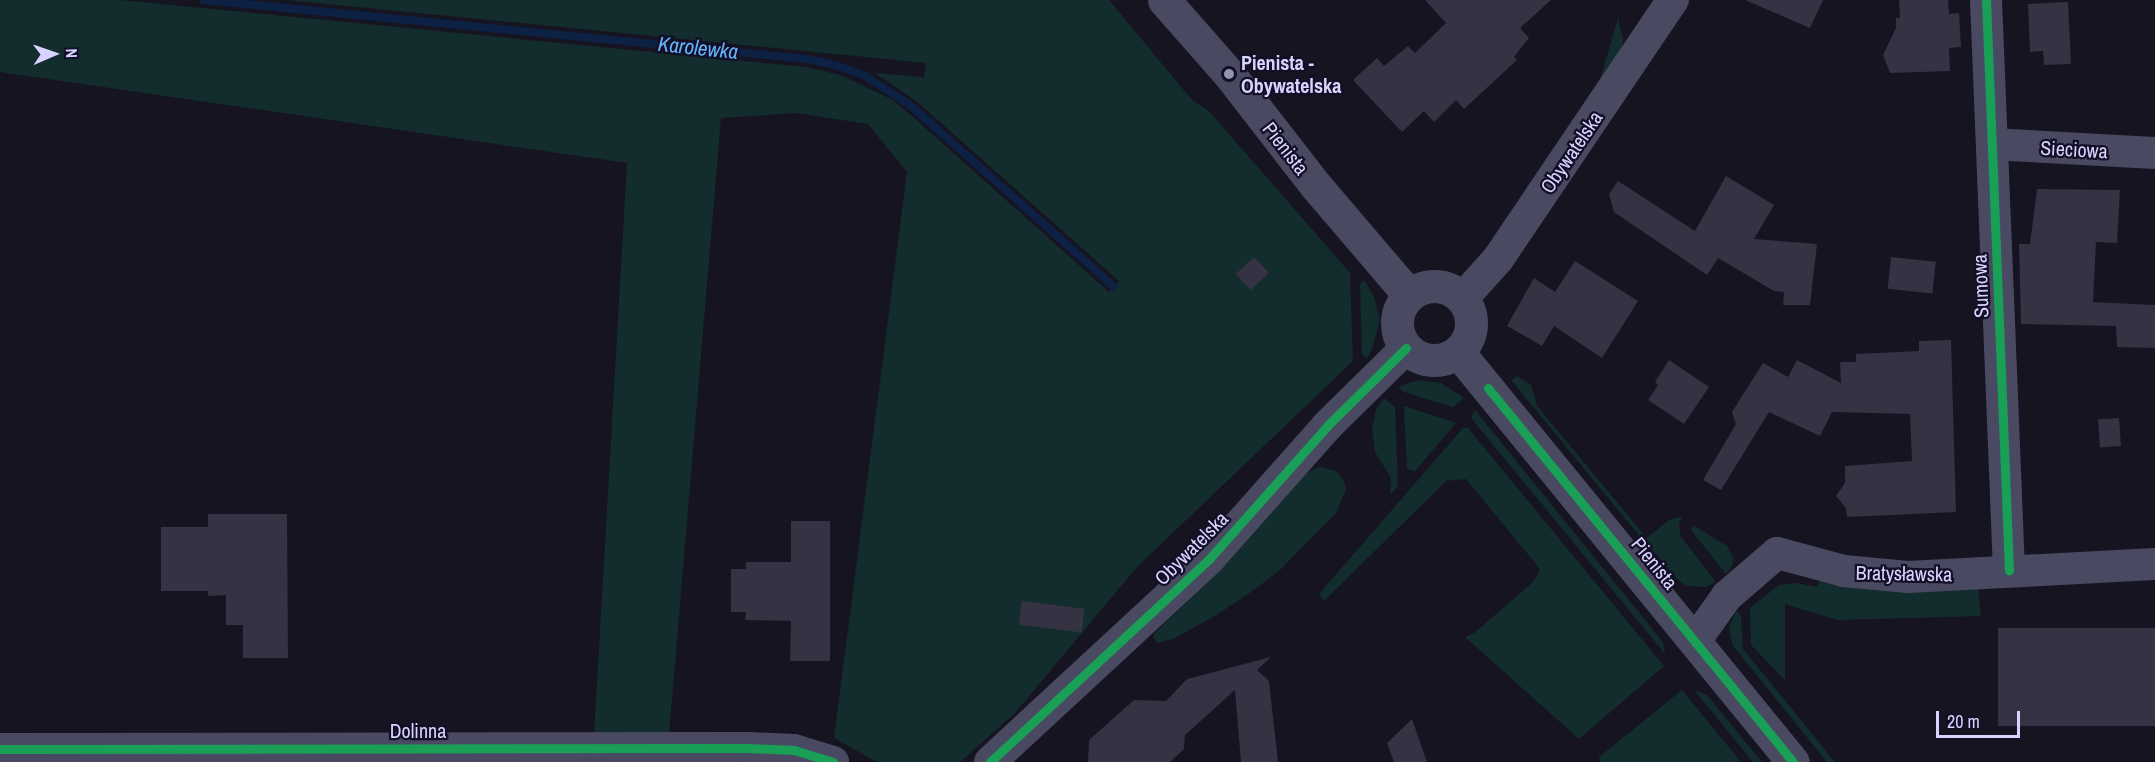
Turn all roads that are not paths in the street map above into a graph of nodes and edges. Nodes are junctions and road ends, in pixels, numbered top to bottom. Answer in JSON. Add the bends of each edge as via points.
{"nodes":[{"id":1,"x":1164,"y":0,"type":"edge"},
{"id":2,"x":1986,"y":0,"type":"edge"},
{"id":3,"x":1659,"y":6,"type":"edge"},
{"id":4,"x":1992,"y":144,"type":"junction"},
{"id":5,"x":2155,"y":153,"type":"edge"},
{"id":6,"x":1409,"y":295,"type":"junction"},
{"id":7,"x":1462,"y":299,"type":"junction"},
{"id":8,"x":1406,"y":348,"type":"junction"},
{"id":9,"x":1458,"y":352,"type":"junction"},
{"id":10,"x":2155,"y":564,"type":"edge"},
{"id":11,"x":2009,"y":571,"type":"junction"},
{"id":12,"x":1695,"y":641,"type":"junction"},
{"id":13,"x":0,"y":748,"type":"edge"},
{"id":14,"x":833,"y":762,"type":"edge"},
{"id":15,"x":990,"y":762,"type":"edge"},
{"id":16,"x":1793,"y":762,"type":"edge"}],
"edges":[{"from":1,"to":6,"type":"street","name":"Pienista"},
{"from":2,"to":4,"type":"street","name":"Sumowa"},
{"from":3,"to":7,"type":"street","name":"Obywatelska","via":[[1498,259]]},
{"from":4,"to":5,"type":"street","name":"Sieciowa"},
{"from":4,"to":11,"type":"street","name":"Sumowa"},
{"from":6,"to":7,"type":"street","via":[[1431,286],[1443,287]]},
{"from":6,"to":8,"type":"street","via":[[1398,315],[1397,327]]},
{"from":7,"to":9,"type":"street","via":[[1471,320],[1466,343]]},
{"from":8,"to":9,"type":"street","via":[[1425,360],[1448,358]]},
{"from":8,"to":15,"type":"street","name":"Obywatelska","via":[[1327,426],[1210,558]]},
{"from":9,"to":12,"type":"street","name":"Pienista"},
{"from":10,"to":11,"type":"street","name":"Bratysławska"},
{"from":11,"to":12,"type":"street","name":"Bratysławska","via":[[1878,576],[1777,553],[1727,596]]},
{"from":12,"to":16,"type":"street","name":"Pienista"},
{"from":13,"to":14,"type":"street","name":"Dolinna","via":[[747,748],[794,750]]}]}
